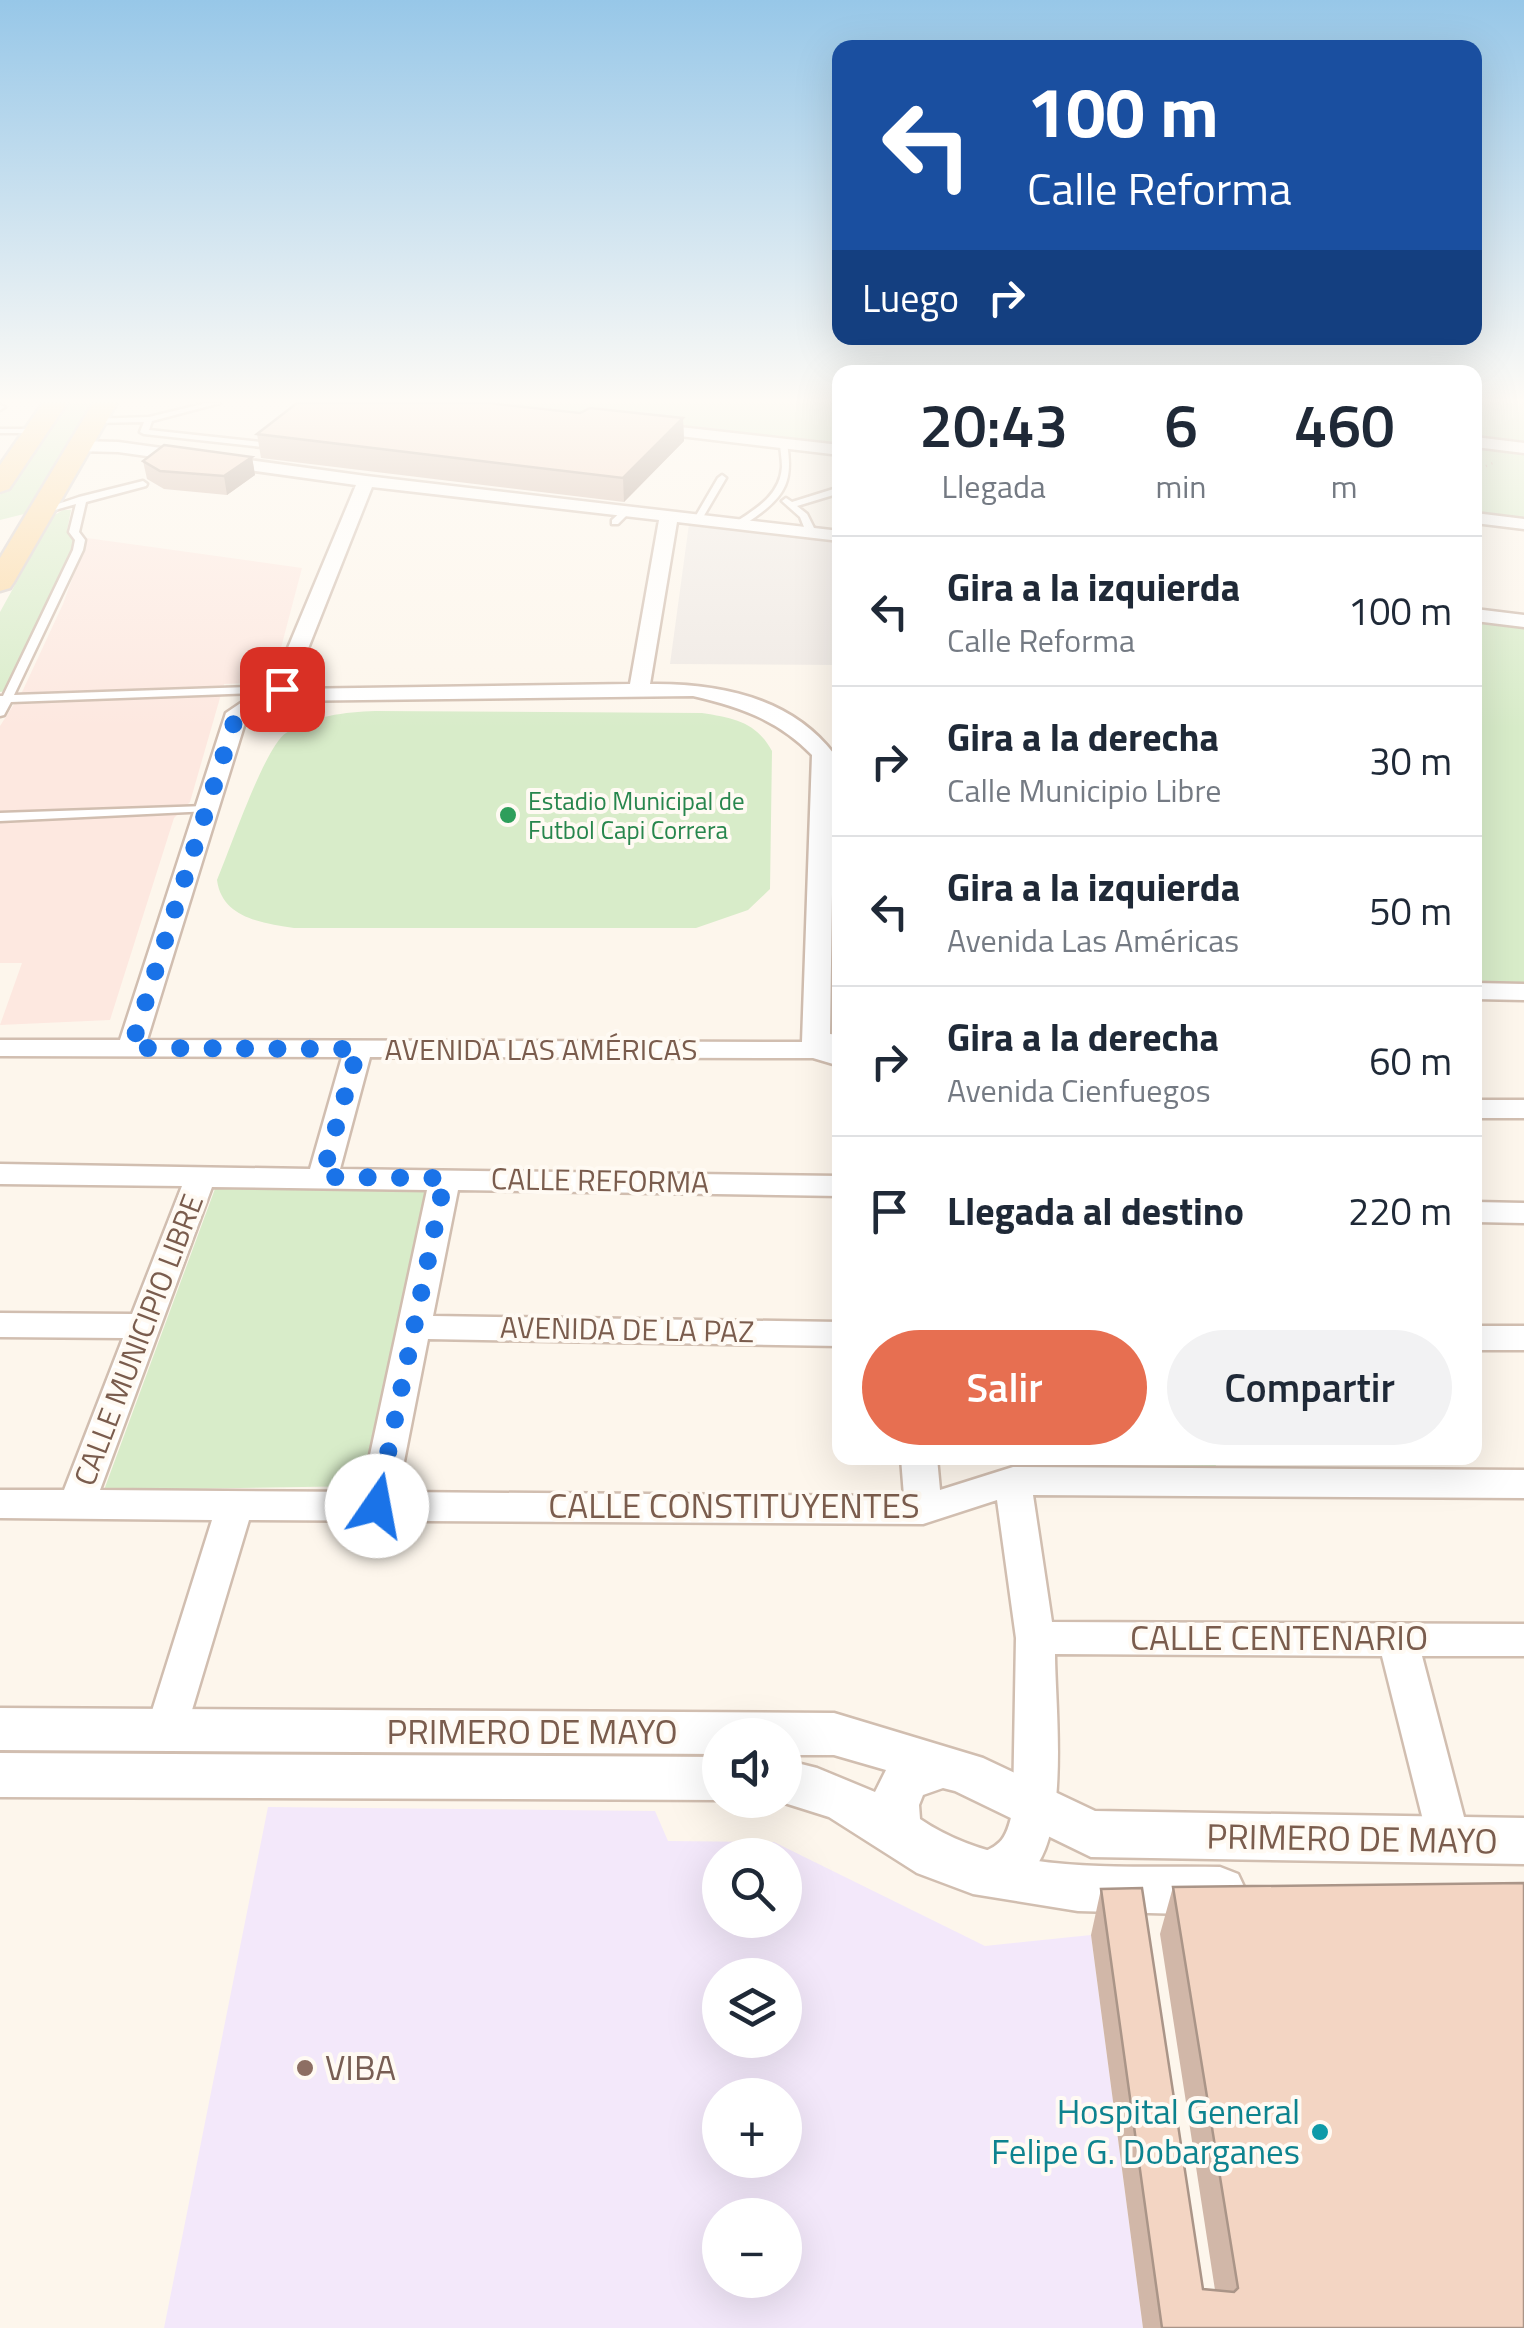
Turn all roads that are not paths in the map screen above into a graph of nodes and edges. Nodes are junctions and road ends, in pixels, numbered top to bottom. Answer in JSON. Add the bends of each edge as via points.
{"nodes":[{"id":1,"x":41,"y":511,"type":"edge"},
{"id":2,"x":39,"y":512,"type":"edge"},
{"id":3,"x":79,"y":512,"type":"edge"},
{"id":4,"x":354,"y":512,"type":"edge"},
{"id":5,"x":584,"y":512,"type":"edge"},
{"id":6,"x":702,"y":512,"type":"edge"},
{"id":7,"x":756,"y":512,"type":"edge"},
{"id":8,"x":799,"y":512,"type":"edge"},
{"id":9,"x":669,"y":516,"type":"junction"},
{"id":10,"x":698,"y":519,"type":"junction"},
{"id":11,"x":1482,"y":519,"type":"edge"},
{"id":12,"x":739,"y":524,"type":"junction"},
{"id":13,"x":1524,"y":524,"type":"edge"},
{"id":14,"x":0,"y":527,"type":"edge"},
{"id":15,"x":811,"y":532,"type":"junction"},
{"id":16,"x":832,"y":535,"type":"edge"},
{"id":17,"x":0,"y":582,"type":"edge"},
{"id":18,"x":1482,"y":616,"type":"edge"},
{"id":19,"x":1524,"y":621,"type":"edge"},
{"id":20,"x":639,"y":690,"type":"junction"},
{"id":21,"x":280,"y":692,"type":"junction"},
{"id":22,"x":4,"y":699,"type":"edge"},
{"id":23,"x":0,"y":713,"type":"edge"},
{"id":24,"x":206,"y":809,"type":"junction"},
{"id":25,"x":0,"y":818,"type":"edge"},
{"id":26,"x":1482,"y":991,"type":"edge"},
{"id":27,"x":1524,"y":992,"type":"edge"},
{"id":28,"x":1482,"y":1012,"type":"edge"},
{"id":29,"x":1524,"y":1012,"type":"edge"},
{"id":30,"x":0,"y":1048,"type":"edge"},
{"id":31,"x":131,"y":1048,"type":"junction"},
{"id":32,"x":358,"y":1049,"type":"junction"},
{"id":33,"x":832,"y":1049,"type":"edge"},
{"id":34,"x":1482,"y":1108,"type":"edge"},
{"id":35,"x":1524,"y":1109,"type":"edge"},
{"id":36,"x":0,"y":1174,"type":"edge"},
{"id":37,"x":202,"y":1176,"type":"junction"},
{"id":38,"x":322,"y":1177,"type":"junction"},
{"id":39,"x":445,"y":1178,"type":"junction"},
{"id":40,"x":832,"y":1186,"type":"edge"},
{"id":41,"x":1482,"y":1212,"type":"edge"},
{"id":42,"x":1524,"y":1213,"type":"edge"},
{"id":43,"x":0,"y":1325,"type":"edge"},
{"id":44,"x":145,"y":1326,"type":"junction"},
{"id":45,"x":414,"y":1328,"type":"junction"},
{"id":46,"x":832,"y":1334,"type":"edge"},
{"id":47,"x":1482,"y":1338,"type":"edge"},
{"id":48,"x":1524,"y":1338,"type":"edge"},
{"id":49,"x":919,"y":1465,"type":"edge"},
{"id":50,"x":1247,"y":1470,"type":"edge"},
{"id":51,"x":1013,"y":1481,"type":"junction"},
{"id":52,"x":1524,"y":1484,"type":"edge"},
{"id":53,"x":0,"y":1504,"type":"edge"},
{"id":54,"x":77,"y":1504,"type":"junction"},
{"id":55,"x":234,"y":1505,"type":"junction"},
{"id":56,"x":377,"y":1506,"type":"junction"},
{"id":57,"x":922,"y":1510,"type":"junction"},
{"id":58,"x":1396,"y":1637,"type":"junction"},
{"id":59,"x":1035,"y":1638,"type":"junction"},
{"id":60,"x":1524,"y":1640,"type":"edge"},
{"id":61,"x":0,"y":1729,"type":"edge"},
{"id":62,"x":166,"y":1730,"type":"junction"},
{"id":63,"x":940,"y":1767,"type":"junction"},
{"id":64,"x":0,"y":1775,"type":"edge"},
{"id":65,"x":702,"y":1778,"type":"edge"},
{"id":66,"x":802,"y":1784,"type":"edge"},
{"id":67,"x":1034,"y":1808,"type":"junction"},
{"id":68,"x":897,"y":1831,"type":"junction"},
{"id":69,"x":1449,"y":1840,"type":"junction"},
{"id":70,"x":1524,"y":1841,"type":"edge"},
{"id":71,"x":980,"y":1872,"type":"junction"},
{"id":72,"x":1273,"y":1893,"type":"edge"}],
"edges":[{"from":1,"to":17,"type":"main road"},
{"from":2,"to":14,"type":"main road"},
{"from":3,"to":22,"type":"lane","via":[[78,550]]},
{"from":4,"to":21,"type":"street"},
{"from":5,"to":9,"type":"street"},
{"from":6,"to":10,"type":"lane"},
{"from":7,"to":12,"type":"lane"},
{"from":8,"to":15,"type":"lane"},
{"from":9,"to":10,"type":"street"},
{"from":9,"to":20,"type":"street"},
{"from":10,"to":12,"type":"street"},
{"from":11,"to":13,"type":"street"},
{"from":12,"to":15,"type":"street"},
{"from":15,"to":16,"type":"street"},
{"from":18,"to":19,"type":"street"},
{"from":20,"to":21,"type":"street"},
{"from":20,"to":33,"type":"street","via":[[693,690],[747,701],[800,727],[823,754]]},
{"from":21,"to":22,"type":"lane"},
{"from":21,"to":24,"type":"street","via":[[237,713]]},
{"from":22,"to":23,"type":"lane"},
{"from":24,"to":25,"type":"lane"},
{"from":24,"to":31,"type":"street"},
{"from":26,"to":27,"type":"street"},
{"from":28,"to":29,"type":"street"},
{"from":30,"to":31,"type":"street","name":"AVENIDA LAS AMÉRICAS"},
{"from":31,"to":32,"type":"street","name":"AVENIDA LAS AMÉRICAS"},
{"from":32,"to":33,"type":"street","name":"AVENIDA LAS AMÉRICAS"},
{"from":32,"to":38,"type":"street"},
{"from":34,"to":35,"type":"street"},
{"from":36,"to":37,"type":"street","name":"CALLE REFORMA"},
{"from":37,"to":38,"type":"street","name":"CALLE REFORMA"},
{"from":37,"to":44,"type":"street","name":"CALLE MUNICIPIO LIBRE"},
{"from":38,"to":39,"type":"street","name":"CALLE REFORMA"},
{"from":39,"to":40,"type":"street","name":"CALLE REFORMA"},
{"from":39,"to":45,"type":"street"},
{"from":41,"to":42,"type":"street"},
{"from":43,"to":44,"type":"street"},
{"from":44,"to":54,"type":"street","name":"CALLE MUNICIPIO LIBRE"},
{"from":45,"to":46,"type":"street","name":"AVENIDA DE LA PAZ"},
{"from":45,"to":56,"type":"street"},
{"from":47,"to":48,"type":"street"},
{"from":49,"to":57,"type":"street"},
{"from":50,"to":51,"type":"street","name":"CALLE CONSTITUYENTES"},
{"from":50,"to":52,"type":"street","name":"CALLE CONSTITUYENTES"},
{"from":51,"to":57,"type":"street","name":"CALLE CONSTITUYENTES"},
{"from":51,"to":59,"type":"street"},
{"from":53,"to":54,"type":"street","name":"CALLE CONSTITUYENTES"},
{"from":54,"to":55,"type":"street","name":"CALLE CONSTITUYENTES"},
{"from":55,"to":56,"type":"street","name":"CALLE CONSTITUYENTES"},
{"from":55,"to":62,"type":"street"},
{"from":56,"to":57,"type":"street","name":"CALLE CONSTITUYENTES"},
{"from":58,"to":59,"type":"street","name":"CALLE CENTENARIO"},
{"from":58,"to":60,"type":"street","name":"CALLE CENTENARIO"},
{"from":58,"to":69,"type":"street"},
{"from":59,"to":67,"type":"street"},
{"from":61,"to":62,"type":"street","name":"PRIMERO DE MAYO"},
{"from":62,"to":63,"type":"street","name":"PRIMERO DE MAYO","via":[[834,1734]]},
{"from":63,"to":67,"type":"street","name":"PRIMERO DE MAYO"},
{"from":63,"to":68,"type":"street","via":[[906,1780],[894,1804]]},
{"from":64,"to":65,"type":"street","name":"PRIMERO DE MAYO"},
{"from":66,"to":68,"type":"street","name":"PRIMERO DE MAYO","via":[[837,1795]]},
{"from":67,"to":69,"type":"street","name":"PRIMERO DE MAYO","via":[[1091,1834]]},
{"from":67,"to":71,"type":"street","via":[[1028,1842],[1008,1864]]},
{"from":68,"to":71,"type":"street","name":"PRIMERO DE MAYO","via":[[936,1858]]},
{"from":69,"to":70,"type":"street","name":"PRIMERO DE MAYO"},
{"from":71,"to":72,"type":"street","name":"PRIMERO DE MAYO","via":[[1140,1898]]}]}
